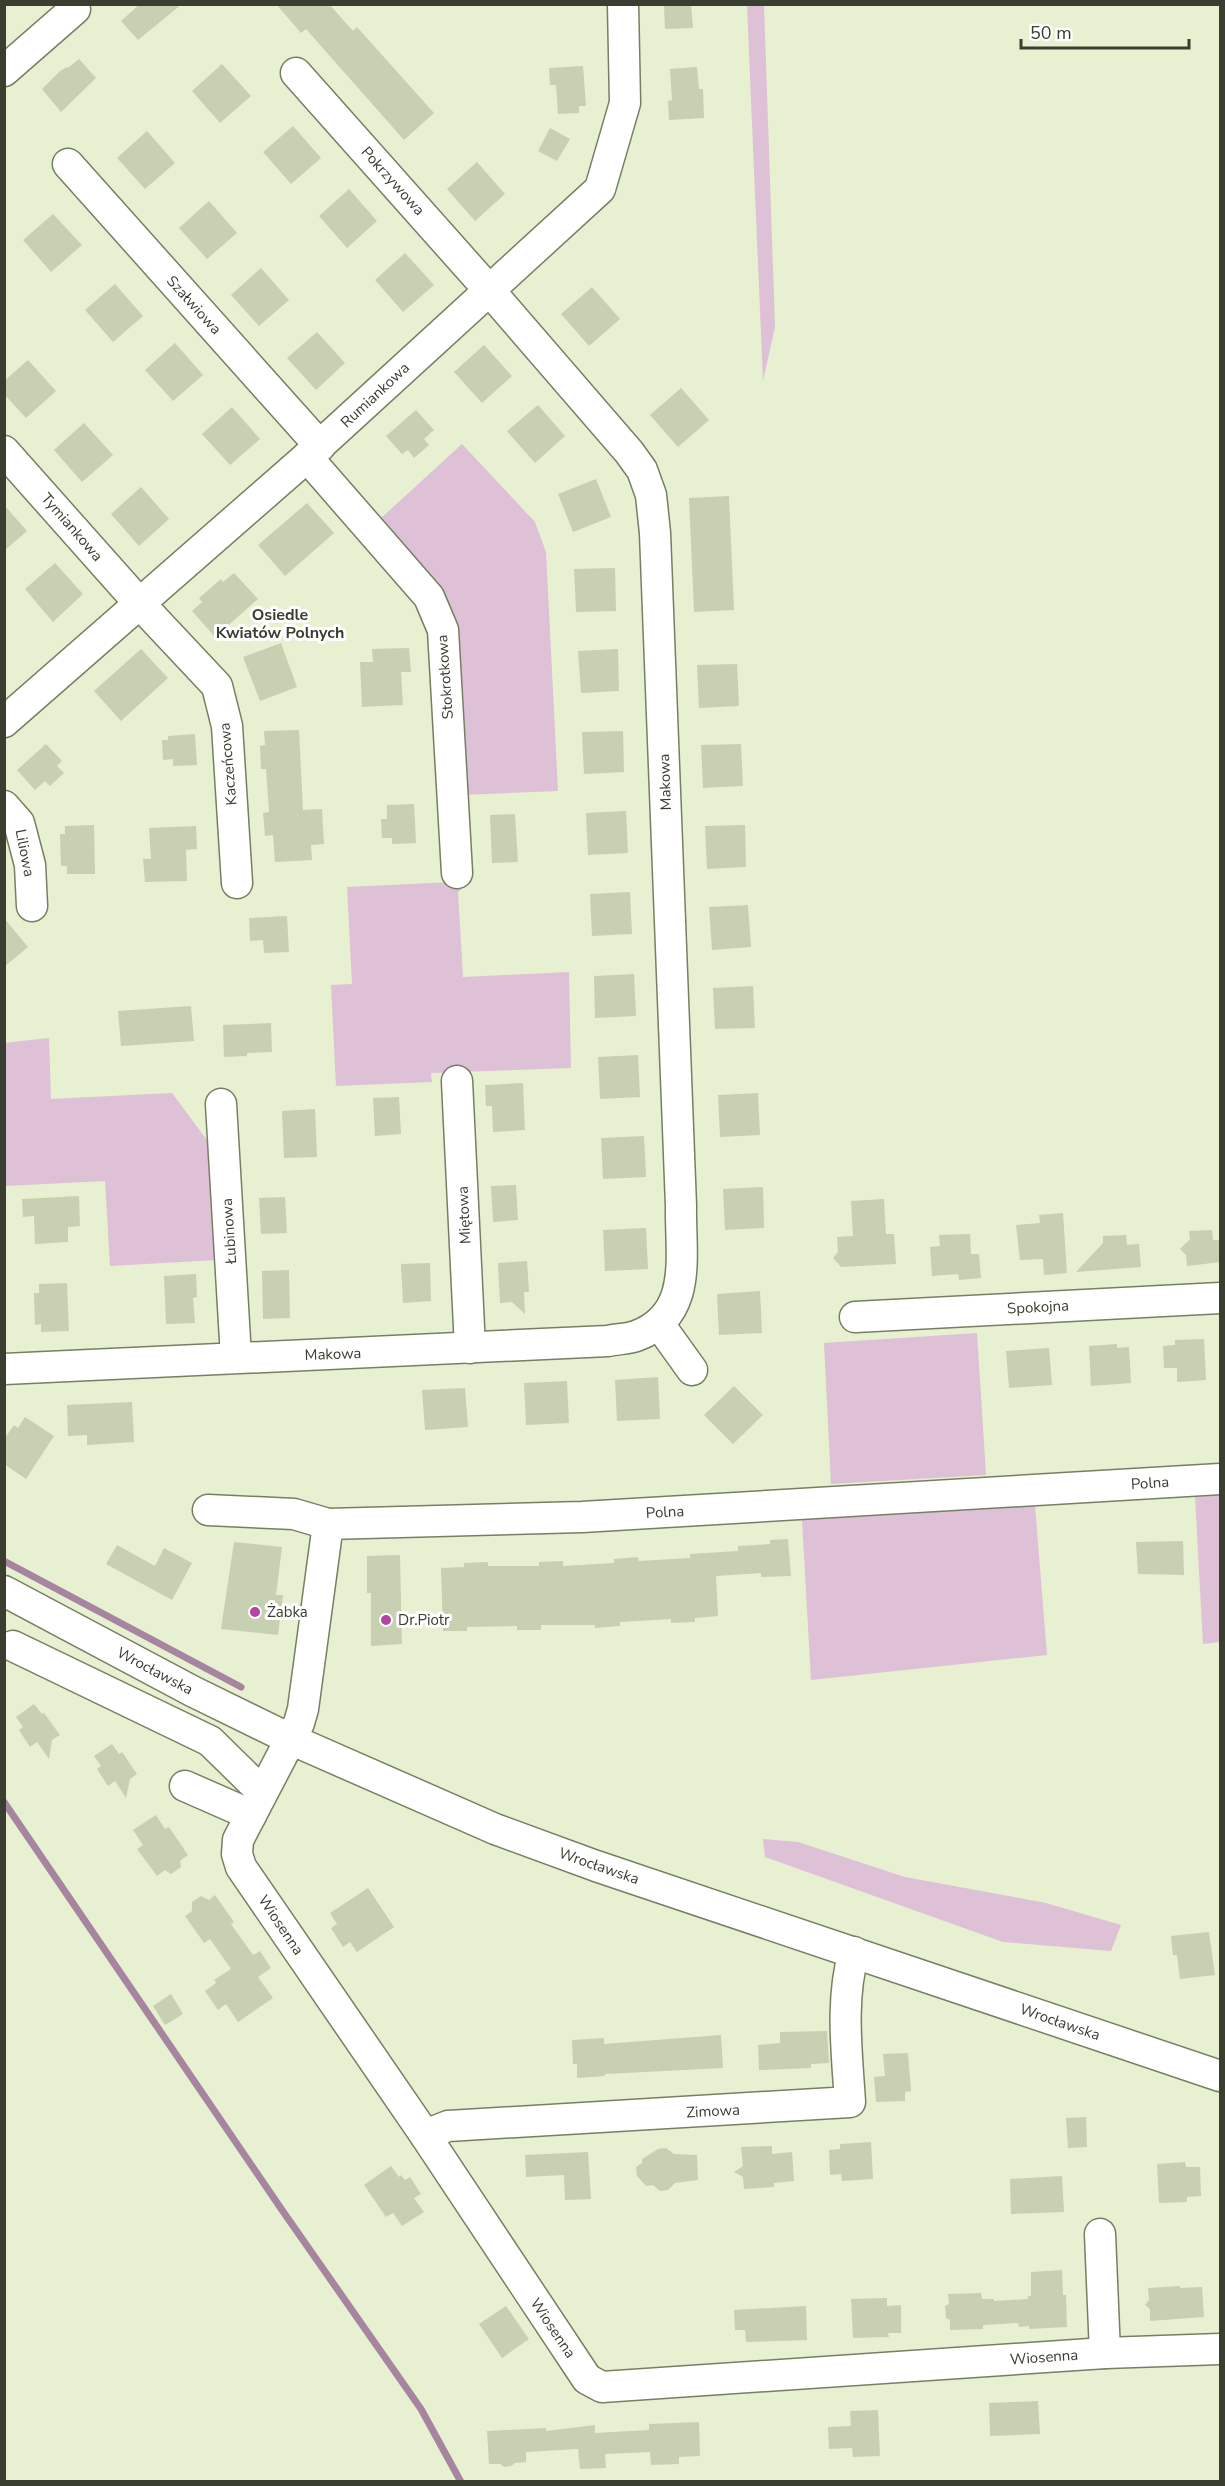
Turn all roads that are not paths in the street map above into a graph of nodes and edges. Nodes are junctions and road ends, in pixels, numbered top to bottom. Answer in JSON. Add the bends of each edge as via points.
{"nodes":[{"id":1,"x":71,"y":4,"type":"edge"},
{"id":2,"x":623,"y":4,"type":"edge"},
{"id":3,"x":4,"y":71,"type":"edge"},
{"id":4,"x":296,"y":73,"type":"dead end"},
{"id":5,"x":68,"y":164,"type":"dead end"},
{"id":6,"x":489,"y":290,"type":"junction"},
{"id":7,"x":4,"y":451,"type":"edge"},
{"id":8,"x":313,"y":451,"type":"junction"},
{"id":9,"x":140,"y":604,"type":"junction"},
{"id":10,"x":4,"y":722,"type":"edge"},
{"id":11,"x":4,"y":806,"type":"edge"},
{"id":12,"x":457,"y":873,"type":"dead end"},
{"id":13,"x":237,"y":883,"type":"dead end"},
{"id":14,"x":32,"y":906,"type":"dead end"},
{"id":15,"x":457,"y":1081,"type":"dead end"},
{"id":16,"x":221,"y":1104,"type":"dead end"},
{"id":17,"x":1221,"y":1298,"type":"edge"},
{"id":18,"x":855,"y":1317,"type":"dead end"},
{"id":19,"x":659,"y":1324,"type":"junction"},
{"id":20,"x":470,"y":1348,"type":"junction"},
{"id":21,"x":237,"y":1358,"type":"junction"},
{"id":22,"x":4,"y":1369,"type":"edge"},
{"id":23,"x":692,"y":1370,"type":"dead end"},
{"id":24,"x":1221,"y":1479,"type":"edge"},
{"id":25,"x":208,"y":1510,"type":"dead end"},
{"id":26,"x":327,"y":1524,"type":"junction"},
{"id":27,"x":4,"y":1591,"type":"edge"},
{"id":28,"x":13,"y":1646,"type":"dead end"},
{"id":29,"x":290,"y":1738,"type":"junction"},
{"id":30,"x":185,"y":1786,"type":"dead end"},
{"id":31,"x":256,"y":1804,"type":"junction"},
{"id":32,"x":854,"y":1952,"type":"junction"},
{"id":33,"x":1221,"y":2076,"type":"edge"},
{"id":34,"x":425,"y":2135,"type":"junction"},
{"id":35,"x":1100,"y":2234,"type":"dead end"},
{"id":36,"x":1221,"y":2349,"type":"edge"},
{"id":37,"x":1105,"y":2353,"type":"junction"}],
"edges":[{"from":1,"to":3,"type":"street","via":[[75,9]]},
{"from":2,"to":6,"type":"street","name":"Rumiankowa","via":[[625,103],[600,189]]},
{"from":4,"to":6,"type":"street","name":"Pokrzywowa"},
{"from":5,"to":8,"type":"street","name":"Szałwiowa"},
{"from":6,"to":8,"type":"street","name":"Rumiankowa"},
{"from":6,"to":19,"type":"street","name":"Makowa","via":[[629,452],[642,470],[651,495],[681,1206],[680,1289],[672,1311]]},
{"from":7,"to":9,"type":"street","name":"Tymiankowa"},
{"from":8,"to":9,"type":"street","name":"Rumiankowa"},
{"from":8,"to":12,"type":"street","name":"Stokrotkowa","via":[[429,597],[443,630]]},
{"from":9,"to":10,"type":"street","name":"Rumiankowa"},
{"from":9,"to":13,"type":"street","name":"Kaczeńcowa","via":[[217,686],[227,726]]},
{"from":11,"to":14,"type":"street","name":"Liliowa","via":[[19,823],[30,865]]},
{"from":15,"to":20,"type":"street","name":"Miętowa"},
{"from":16,"to":21,"type":"street","name":"Łubinowa"},
{"from":17,"to":18,"type":"street","name":"Spokojna"},
{"from":19,"to":20,"type":"street","name":"Makowa","via":[[635,1337],[608,1341]]},
{"from":19,"to":23,"type":"street"},
{"from":20,"to":21,"type":"street","name":"Makowa"},
{"from":21,"to":22,"type":"street","name":"Makowa"},
{"from":24,"to":26,"type":"street","name":"Polna","via":[[582,1517]]},
{"from":25,"to":26,"type":"street","name":"Polna","via":[[294,1514]]},
{"from":26,"to":29,"type":"street","via":[[303,1709]]},
{"from":27,"to":29,"type":"street","name":"Wrocławska"},
{"from":28,"to":31,"type":"street","via":[[210,1741]]},
{"from":29,"to":31,"type":"street","name":"Wiosenna"},
{"from":29,"to":32,"type":"street","name":"Wrocławska","via":[[495,1829]]},
{"from":30,"to":31,"type":"street"},
{"from":31,"to":34,"type":"street","name":"Wiosenna","via":[[238,1840],[241,1867]]},
{"from":32,"to":33,"type":"street","name":"Wrocławska"},
{"from":32,"to":34,"type":"street","name":"Zimowa","via":[[849,1969],[846,2022],[850,2102],[448,2126]]},
{"from":34,"to":37,"type":"street","name":"Wiosenna","via":[[587,2379],[602,2387]]},
{"from":35,"to":37,"type":"street"},
{"from":36,"to":37,"type":"street","name":"Wiosenna"}]}
